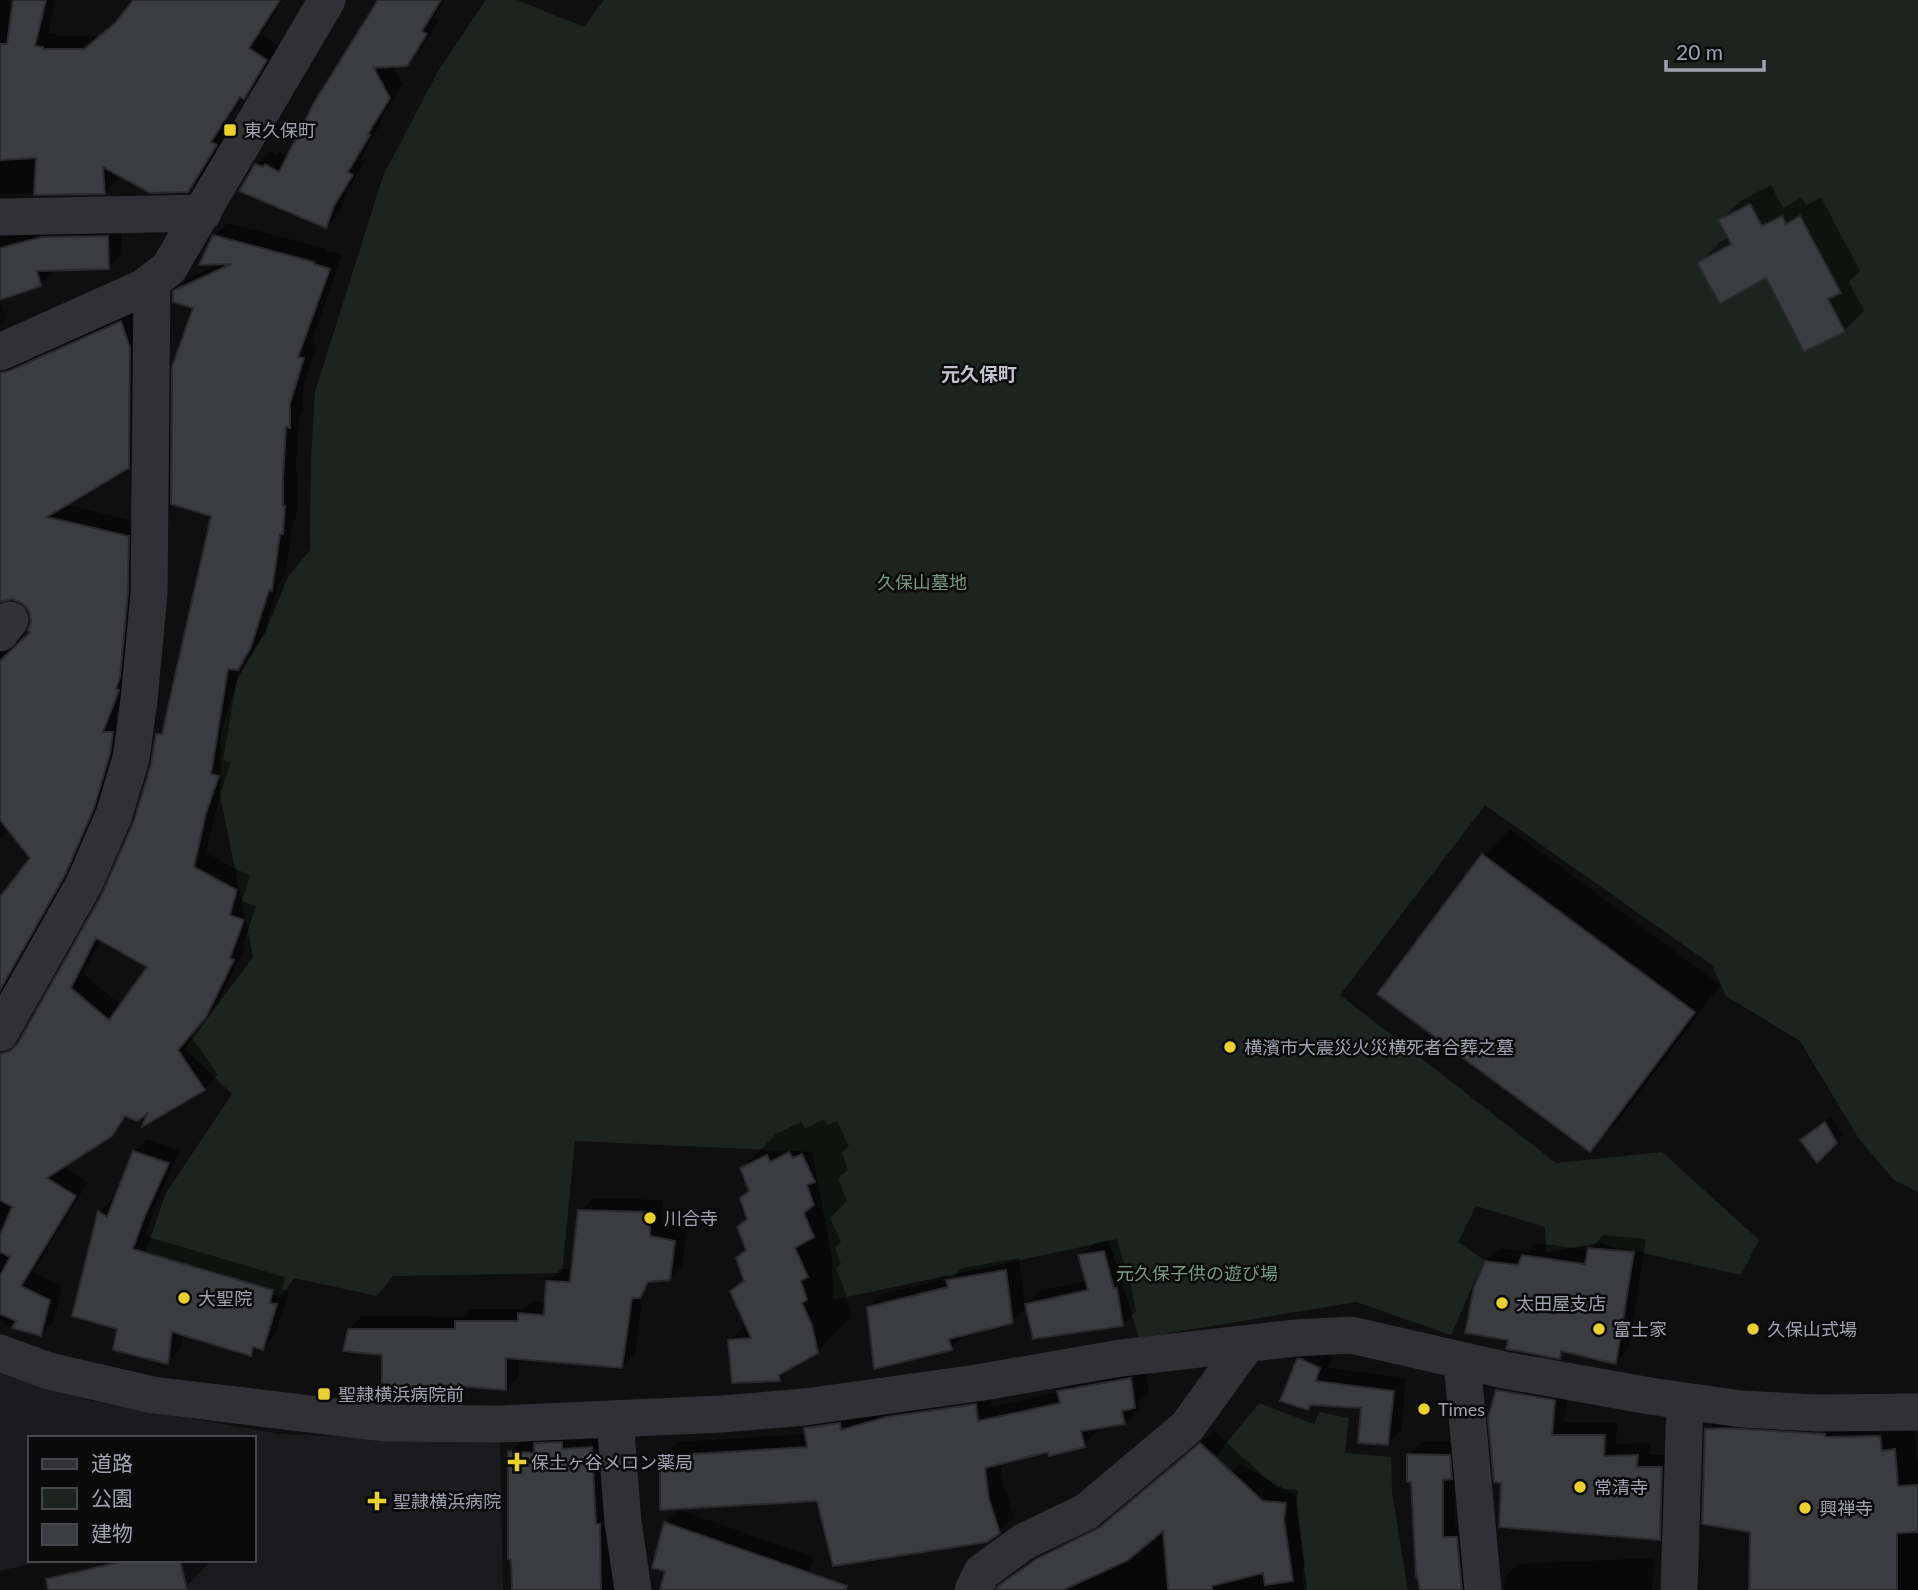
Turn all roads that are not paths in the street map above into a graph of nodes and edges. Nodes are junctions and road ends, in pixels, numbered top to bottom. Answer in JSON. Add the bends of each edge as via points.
{"nodes":[{"id":1,"x":327,"y":0,"type":"edge"},
{"id":2,"x":203,"y":213,"type":"junction"},
{"id":3,"x":0,"y":217,"type":"edge"},
{"id":4,"x":152,"y":281,"type":"junction"},
{"id":5,"x":0,"y":352,"type":"edge"},
{"id":6,"x":0,"y":1034,"type":"edge"},
{"id":7,"x":1247,"y":1344,"type":"junction"},
{"id":8,"x":0,"y":1353,"type":"edge"},
{"id":9,"x":1462,"y":1361,"type":"junction"},
{"id":10,"x":1685,"y":1401,"type":"junction"},
{"id":11,"x":1918,"y":1412,"type":"edge"},
{"id":12,"x":615,"y":1419,"type":"junction"},
{"id":13,"x":633,"y":1590,"type":"edge"},
{"id":14,"x":973,"y":1590,"type":"edge"},
{"id":15,"x":1483,"y":1590,"type":"edge"},
{"id":16,"x":1679,"y":1590,"type":"edge"}],
"edges":[{"from":1,"to":2,"type":"street"},
{"from":2,"to":3,"type":"street"},
{"from":2,"to":4,"type":"street","via":[[169,268]]},
{"from":4,"to":5,"type":"street"},
{"from":4,"to":6,"type":"street","via":[[149,594],[131,758],[114,815],[83,884]]},
{"from":7,"to":9,"type":"street","via":[[1351,1335]]},
{"from":7,"to":12,"type":"street","via":[[1121,1358],[805,1407]]},
{"from":7,"to":14,"type":"street","via":[[1187,1427],[1086,1512],[1025,1541],[982,1573]]},
{"from":8,"to":12,"type":"street","via":[[49,1371],[153,1395],[322,1417],[384,1423],[500,1424]]},
{"from":9,"to":10,"type":"street"},
{"from":9,"to":15,"type":"street"},
{"from":10,"to":11,"type":"street","via":[[1775,1411]]},
{"from":10,"to":16,"type":"street"},
{"from":12,"to":13,"type":"street"}]}
